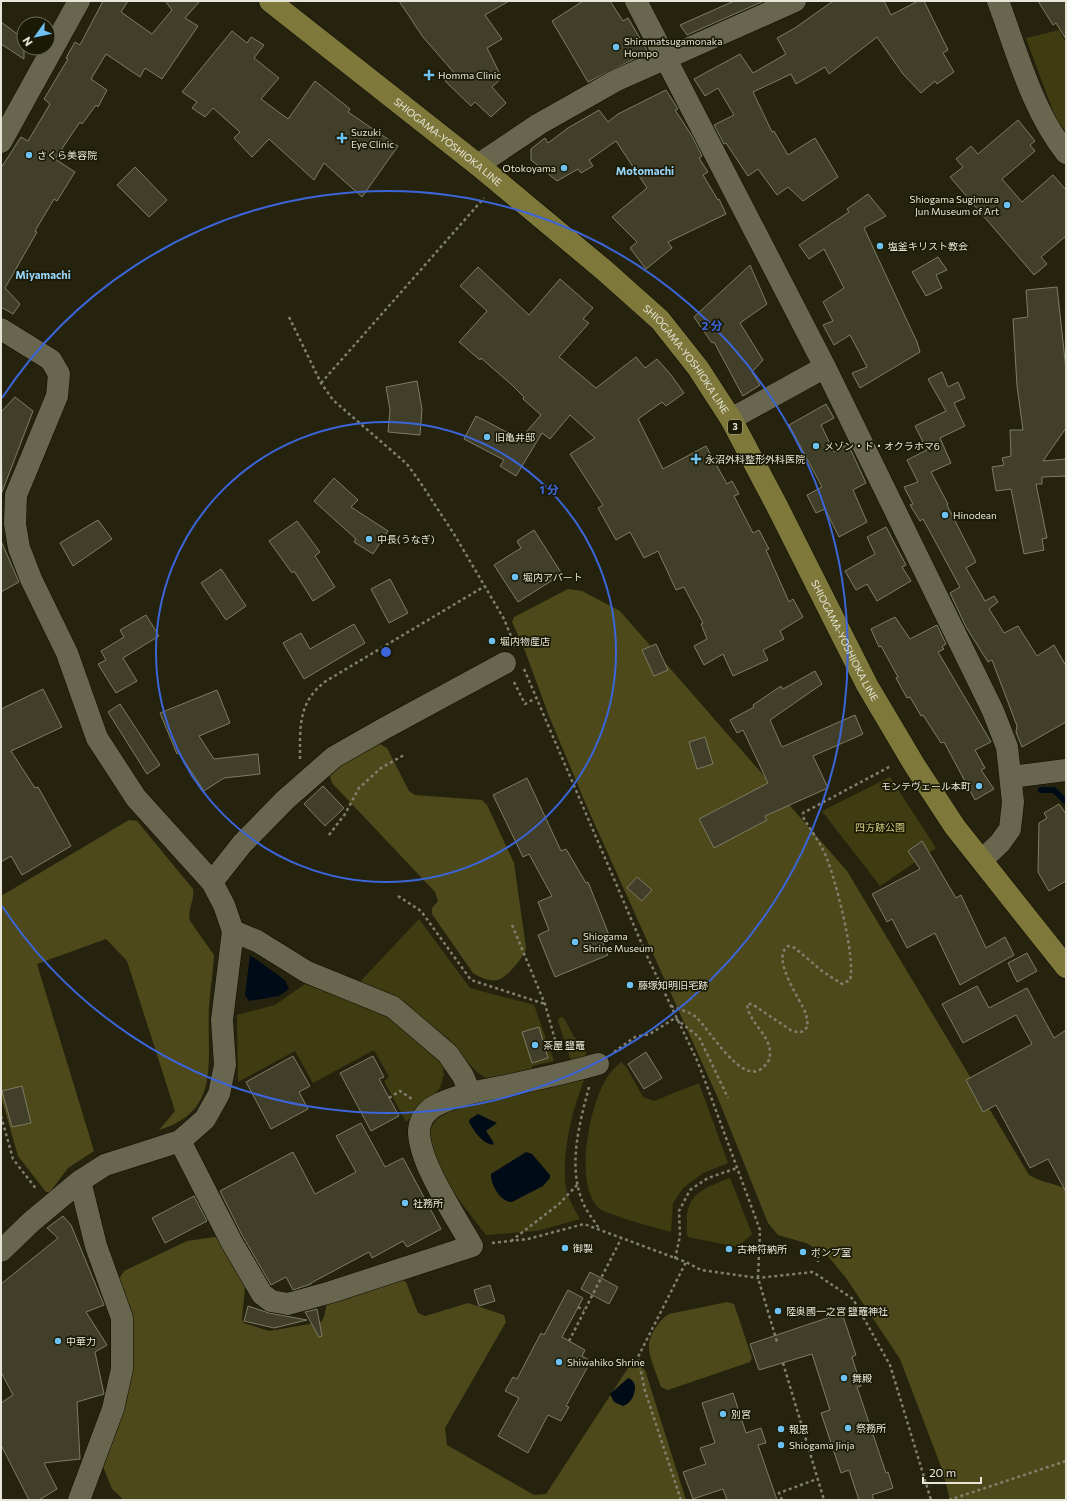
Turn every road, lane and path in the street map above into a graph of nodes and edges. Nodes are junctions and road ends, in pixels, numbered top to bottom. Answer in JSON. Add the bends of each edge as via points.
{"nodes":[{"id":1,"x":79,"y":1,"type":"edge"},
{"id":2,"x":270,"y":1,"type":"edge"},
{"id":3,"x":636,"y":1,"type":"edge"},
{"id":4,"x":794,"y":1,"type":"edge"},
{"id":5,"x":998,"y":1,"type":"edge"},
{"id":6,"x":666,"y":58,"type":"junction"},
{"id":7,"x":1,"y":142,"type":"edge"},
{"id":8,"x":1060,"y":146,"type":"edge"},
{"id":9,"x":478,"y":165,"type":"junction"},
{"id":10,"x":484,"y":198,"type":"dead end"},
{"id":11,"x":289,"y":317,"type":"dead end"},
{"id":12,"x":1,"y":329,"type":"edge"},
{"id":13,"x":825,"y":367,"type":"junction"},
{"id":14,"x":321,"y":383,"type":"junction"},
{"id":15,"x":731,"y":419,"type":"junction"},
{"id":16,"x":485,"y":586,"type":"junction"},
{"id":17,"x":514,"y":658,"type":"junction"},
{"id":18,"x":536,"y":698,"type":"junction"},
{"id":19,"x":404,"y":755,"type":"dead end"},
{"id":20,"x":894,"y":765,"type":"dead end"},
{"id":21,"x":1064,"y":775,"type":"edge"},
{"id":22,"x":1011,"y":778,"type":"junction"},
{"id":23,"x":300,"y":787,"type":"junction"},
{"id":24,"x":329,"y":835,"type":"dead end"},
{"id":25,"x":982,"y":860,"type":"junction"},
{"id":26,"x":212,"y":882,"type":"junction"},
{"id":27,"x":398,"y":896,"type":"dead end"},
{"id":28,"x":512,"y":925,"type":"dead end"},
{"id":29,"x":233,"y":931,"type":"junction"},
{"id":30,"x":1066,"y":967,"type":"edge"},
{"id":31,"x":545,"y":1004,"type":"junction"},
{"id":32,"x":670,"y":1005,"type":"junction"},
{"id":33,"x":675,"y":1018,"type":"junction"},
{"id":34,"x":598,"y":1064,"type":"joint"},
{"id":35,"x":565,"y":1074,"type":"junction"},
{"id":36,"x":589,"y":1088,"type":"dead end"},
{"id":37,"x":470,"y":1093,"type":"junction"},
{"id":38,"x":728,"y":1098,"type":"dead end"},
{"id":39,"x":1,"y":1116,"type":"edge"},
{"id":40,"x":180,"y":1141,"type":"junction"},
{"id":41,"x":737,"y":1168,"type":"junction"},
{"id":42,"x":80,"y":1181,"type":"junction"},
{"id":43,"x":578,"y":1184,"type":"junction"},
{"id":44,"x":50,"y":1207,"type":"junction"},
{"id":45,"x":600,"y":1229,"type":"junction"},
{"id":46,"x":621,"y":1239,"type":"junction"},
{"id":47,"x":1,"y":1251,"type":"edge"},
{"id":48,"x":818,"y":1255,"type":"dead end"},
{"id":49,"x":675,"y":1260,"type":"junction"},
{"id":50,"x":686,"y":1262,"type":"junction"},
{"id":51,"x":818,"y":1262,"type":"dead end"},
{"id":52,"x":758,"y":1278,"type":"junction"},
{"id":53,"x":578,"y":1307,"type":"dead end"},
{"id":54,"x":584,"y":1310,"type":"junction"},
{"id":55,"x":569,"y":1341,"type":"dead end"},
{"id":56,"x":777,"y":1342,"type":"dead end"},
{"id":57,"x":783,"y":1362,"type":"dead end"},
{"id":58,"x":831,"y":1442,"type":"dead end"},
{"id":59,"x":809,"y":1450,"type":"junction"},
{"id":60,"x":1066,"y":1461,"type":"edge"},
{"id":61,"x":818,"y":1479,"type":"junction"},
{"id":62,"x":79,"y":1500,"type":"edge"},
{"id":63,"x":681,"y":1500,"type":"edge"},
{"id":64,"x":782,"y":1500,"type":"edge"},
{"id":65,"x":824,"y":1500,"type":"edge"},
{"id":66,"x":931,"y":1500,"type":"edge"},
{"id":67,"x":949,"y":1500,"type":"edge"}],
"edges":[{"from":1,"to":7,"type":"street"},
{"from":2,"to":9,"type":"main road","name":"SHIOGAMA-YOSHIOKA LINE","number":"3"},
{"from":3,"to":6,"type":"street"},
{"from":4,"to":6,"type":"street"},
{"from":5,"to":8,"type":"street","via":[[1032,93]]},
{"from":6,"to":9,"type":"street","via":[[617,80],[539,124]]},
{"from":6,"to":13,"type":"street"},
{"from":9,"to":15,"type":"main road","name":"SHIOGAMA-YOSHIOKA LINE","number":"3","via":[[660,320],[698,368]]},
{"from":10,"to":14,"type":"path"},
{"from":11,"to":14,"type":"path"},
{"from":12,"to":26,"type":"street","via":[[51,360],[59,374],[57,396],[16,494],[15,524],[19,548],[67,653],[97,738],[136,798]]},
{"from":13,"to":15,"type":"street"},
{"from":13,"to":22,"type":"street","via":[[993,712],[1008,747]]},
{"from":14,"to":16,"type":"path","via":[[333,400],[407,464]]},
{"from":15,"to":25,"type":"main road","name":"SHIOGAMA-YOSHIOKA LINE","number":"3","via":[[867,685],[955,827]]},
{"from":16,"to":17,"type":"path","via":[[504,619]]},
{"from":16,"to":23,"type":"path","via":[[315,689],[306,702],[300,731]]},
{"from":17,"to":18,"type":"path"},
{"from":17,"to":18,"type":"path","via":[[524,704]]},
{"from":17,"to":23,"type":"street","via":[[334,757]]},
{"from":18,"to":32,"type":"path"},
{"from":19,"to":24,"type":"path","via":[[381,768],[359,788],[345,814]]},
{"from":20,"to":32,"type":"path","via":[[803,813],[829,866],[846,928],[852,972],[850,980],[842,984],[795,948],[788,946],[784,949],[784,966],[806,1014],[808,1026],[805,1031],[792,1031],[752,1004],[747,1004],[767,1041],[770,1054],[768,1064],[758,1071],[747,1071],[735,1064],[695,1016]]},
{"from":21,"to":22,"type":"street","via":[[1040,773]]},
{"from":22,"to":25,"type":"street","via":[[1013,802],[1010,829]]},
{"from":23,"to":26,"type":"street","via":[[242,844]]},
{"from":25,"to":30,"type":"main road","name":"SHIOGAMA-YOSHIOKA LINE","number":"3"},
{"from":26,"to":29,"type":"street"},
{"from":27,"to":31,"type":"path","via":[[421,912],[471,980]]},
{"from":28,"to":31,"type":"path"},
{"from":29,"to":37,"type":"street","via":[[257,941],[307,972],[393,1008],[448,1054],[463,1076]]},
{"from":29,"to":40,"type":"street","via":[[222,1020],[225,1065],[219,1094],[205,1119]]},
{"from":31,"to":35,"type":"path"},
{"from":32,"to":33,"type":"path"},
{"from":33,"to":34,"type":"path","via":[[650,1034],[635,1037]]},
{"from":33,"to":38,"type":"path","via":[[699,1038]]},
{"from":33,"to":41,"type":"path","via":[[696,1058]]},
{"from":34,"to":35,"type":"street"},
{"from":35,"to":37,"type":"street"},
{"from":36,"to":43,"type":"path","via":[[580,1120],[575,1173]]},
{"from":37,"to":40,"type":"street","via":[[440,1103],[429,1111],[421,1120],[419,1131],[430,1169],[472,1246],[288,1304],[271,1301],[262,1294],[231,1241]]},
{"from":39,"to":44,"type":"path","via":[[12,1159]]},
{"from":40,"to":42,"type":"street","via":[[105,1165]]},
{"from":41,"to":49,"type":"path","via":[[708,1178],[690,1190],[679,1211],[680,1236]]},
{"from":41,"to":52,"type":"path","via":[[760,1230]]},
{"from":42,"to":44,"type":"street"},
{"from":42,"to":62,"type":"street","via":[[96,1246],[122,1318],[122,1369],[113,1409]]},
{"from":43,"to":45,"type":"path","via":[[584,1206]]},
{"from":43,"to":45,"type":"path","via":[[559,1204],[511,1241],[584,1224]]},
{"from":44,"to":47,"type":"street"},
{"from":45,"to":46,"type":"path"},
{"from":46,"to":49,"type":"path"},
{"from":46,"to":54,"type":"path"},
{"from":48,"to":51,"type":"path"},
{"from":49,"to":50,"type":"path"},
{"from":50,"to":52,"type":"path","via":[[701,1270]]},
{"from":50,"to":63,"type":"path","via":[[638,1357],[644,1391]]},
{"from":52,"to":56,"type":"path"},
{"from":52,"to":66,"type":"path","via":[[813,1272],[852,1299],[890,1365]]},
{"from":53,"to":54,"type":"path"},
{"from":54,"to":55,"type":"path"},
{"from":57,"to":59,"type":"path"},
{"from":58,"to":59,"type":"path"},
{"from":59,"to":61,"type":"path"},
{"from":60,"to":67,"type":"path"},
{"from":61,"to":64,"type":"path","via":[[779,1493]]},
{"from":61,"to":65,"type":"path"}]}
